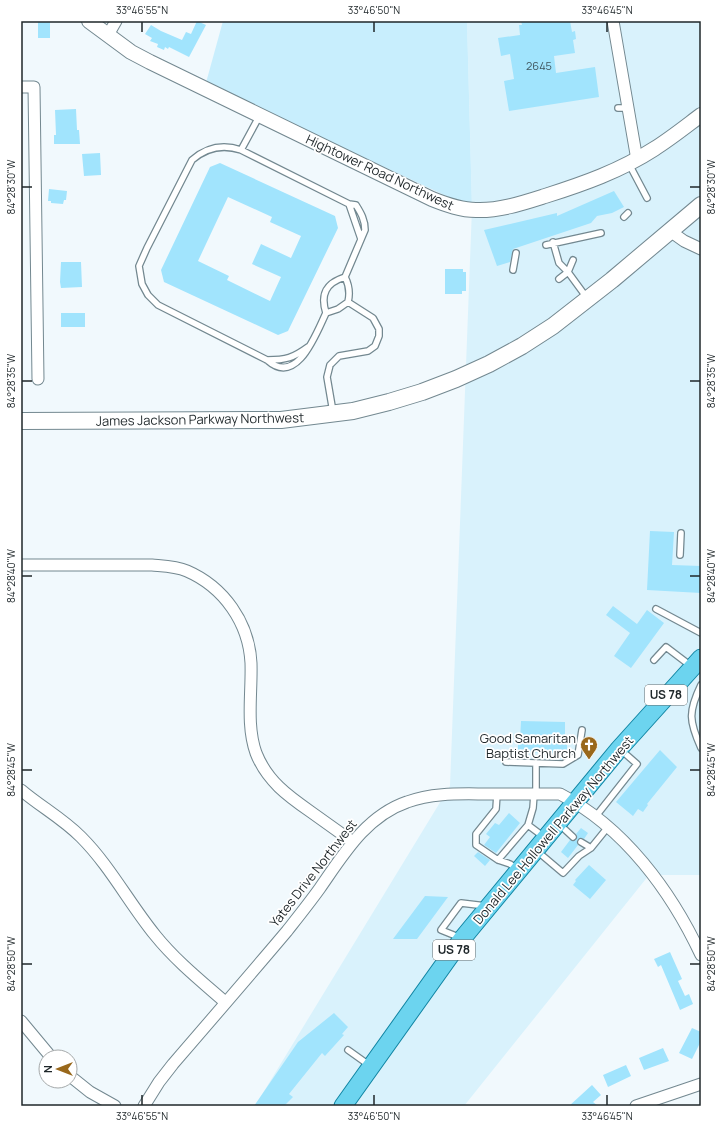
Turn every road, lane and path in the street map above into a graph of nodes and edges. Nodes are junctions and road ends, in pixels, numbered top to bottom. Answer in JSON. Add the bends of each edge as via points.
{"nodes":[{"id":1,"x":89,"y":21,"type":"edge"},
{"id":2,"x":116,"y":21,"type":"edge"},
{"id":3,"x":613,"y":21,"type":"edge"},
{"id":4,"x":108,"y":35,"type":"junction"},
{"id":5,"x":21,"y":87,"type":"edge"},
{"id":6,"x":701,"y":115,"type":"edge"},
{"id":7,"x":260,"y":116,"type":"junction"},
{"id":8,"x":242,"y":150,"type":"junction"},
{"id":9,"x":633,"y":162,"type":"junction"},
{"id":10,"x":648,"y":198,"type":"dead end"},
{"id":11,"x":349,"y":204,"type":"junction"},
{"id":12,"x":701,"y":205,"type":"edge"},
{"id":13,"x":670,"y":231,"type":"junction"},
{"id":14,"x":601,"y":233,"type":"dead end"},
{"id":15,"x":361,"y":239,"type":"junction"},
{"id":16,"x":553,"y":242,"type":"junction"},
{"id":17,"x":546,"y":245,"type":"dead end"},
{"id":18,"x":701,"y":249,"type":"edge"},
{"id":19,"x":516,"y":253,"type":"dead end"},
{"id":20,"x":573,"y":260,"type":"dead end"},
{"id":21,"x":513,"y":270,"type":"dead end"},
{"id":22,"x":568,"y":272,"type":"junction"},
{"id":23,"x":345,"y":277,"type":"junction"},
{"id":24,"x":559,"y":279,"type":"dead end"},
{"id":25,"x":588,"y":299,"type":"junction"},
{"id":26,"x":348,"y":302,"type":"junction"},
{"id":27,"x":326,"y":313,"type":"junction"},
{"id":28,"x":38,"y":378,"type":"dead end"},
{"id":29,"x":333,"y":412,"type":"junction"},
{"id":30,"x":21,"y":421,"type":"edge"},
{"id":31,"x":681,"y":533,"type":"dead end"},
{"id":32,"x":680,"y":555,"type":"dead end"},
{"id":33,"x":21,"y":565,"type":"edge"},
{"id":34,"x":656,"y":609,"type":"dead end"},
{"id":35,"x":701,"y":634,"type":"edge"},
{"id":36,"x":654,"y":660,"type":"dead end"},
{"id":37,"x":698,"y":662,"type":"edge"},
{"id":38,"x":701,"y":685,"type":"edge"},
{"id":39,"x":582,"y":730,"type":"dead end"},
{"id":40,"x":701,"y":748,"type":"edge"},
{"id":41,"x":619,"y":749,"type":"junction"},
{"id":42,"x":506,"y":762,"type":"dead end"},
{"id":43,"x":536,"y":763,"type":"junction"},
{"id":44,"x":21,"y":790,"type":"edge"},
{"id":45,"x":497,"y":794,"type":"junction"},
{"id":46,"x":535,"y":794,"type":"junction"},
{"id":47,"x":575,"y":802,"type":"junction"},
{"id":48,"x":596,"y":816,"type":"junction"},
{"id":49,"x":558,"y":823,"type":"junction"},
{"id":50,"x":528,"y":825,"type":"junction"},
{"id":51,"x":608,"y":827,"type":"junction"},
{"id":52,"x":573,"y":837,"type":"dead end"},
{"id":53,"x":353,"y":842,"type":"junction"},
{"id":54,"x":581,"y":842,"type":"dead end"},
{"id":55,"x":540,"y":844,"type":"junction"},
{"id":56,"x":591,"y":848,"type":"junction"},
{"id":57,"x":498,"y":860,"type":"junction"},
{"id":58,"x":518,"y":870,"type":"junction"},
{"id":59,"x":488,"y":907,"type":"junction"},
{"id":60,"x":462,"y":939,"type":"junction"},
{"id":61,"x":701,"y":955,"type":"edge"},
{"id":62,"x":225,"y":1002,"type":"junction"},
{"id":63,"x":21,"y":1021,"type":"edge"},
{"id":64,"x":44,"y":1049,"type":"edge"},
{"id":65,"x":348,"y":1050,"type":"dead end"},
{"id":66,"x":371,"y":1066,"type":"junction"},
{"id":67,"x":78,"y":1082,"type":"edge"},
{"id":68,"x":701,"y":1084,"type":"edge"},
{"id":69,"x":115,"y":1106,"type":"edge"},
{"id":70,"x":144,"y":1106,"type":"edge"},
{"id":71,"x":343,"y":1106,"type":"edge"},
{"id":72,"x":636,"y":1106,"type":"edge"}],
"edges":[{"from":1,"to":4,"type":"street","name":"Hightower Road Northwest"},
{"from":2,"to":4,"type":"street"},
{"from":3,"to":9,"type":"street","via":[[623,108]]},
{"from":4,"to":7,"type":"street","name":"Hightower Road Northwest","via":[[131,52]]},
{"from":5,"to":28,"type":"street","via":[[34,87]]},
{"from":6,"to":9,"type":"street","name":"Hightower Road Northwest"},
{"from":7,"to":8,"type":"lane"},
{"from":7,"to":9,"type":"street","name":"Hightower Road Northwest","via":[[432,199],[462,209],[493,209],[534,200],[600,178]]},
{"from":8,"to":11,"type":"lane"},
{"from":8,"to":27,"type":"lane","via":[[230,146],[211,149],[199,153],[192,160],[139,266],[142,284],[158,305],[267,360],[274,366],[283,368],[297,363],[306,354]]},
{"from":9,"to":10,"type":"lane"},
{"from":11,"to":15,"type":"lane"},
{"from":11,"to":15,"type":"lane","via":[[356,205],[365,223]]},
{"from":12,"to":13,"type":"main road","name":"James Jackson Parkway Northwest"},
{"from":13,"to":18,"type":"street"},
{"from":13,"to":25,"type":"main road","name":"James Jackson Parkway Northwest"},
{"from":14,"to":16,"type":"lane"},
{"from":15,"to":23,"type":"lane"},
{"from":16,"to":17,"type":"lane"},
{"from":16,"to":22,"type":"lane","via":[[559,263]]},
{"from":19,"to":21,"type":"lane"},
{"from":20,"to":22,"type":"lane"},
{"from":22,"to":24,"type":"lane"},
{"from":22,"to":25,"type":"lane"},
{"from":23,"to":26,"type":"lane","via":[[348,282]]},
{"from":23,"to":27,"type":"lane","via":[[333,281],[326,290]]},
{"from":25,"to":29,"type":"main road","name":"James Jackson Parkway Northwest","via":[[522,346],[456,380],[389,402],[353,411]]},
{"from":26,"to":27,"type":"lane"},
{"from":26,"to":29,"type":"lane","via":[[373,318],[379,329],[379,336],[375,346],[368,351],[339,356],[330,365],[327,377]]},
{"from":29,"to":30,"type":"main road","name":"James Jackson Parkway Northwest","via":[[319,416],[245,421]]},
{"from":31,"to":32,"type":"lane"},
{"from":33,"to":53,"type":"street","via":[[169,566],[186,571],[215,588],[238,616],[245,632],[249,647],[252,735],[256,753],[265,770],[287,795]]},
{"from":34,"to":35,"type":"lane"},
{"from":36,"to":37,"type":"lane","via":[[666,647]]},
{"from":37,"to":41,"type":"main road","name":"Donald Lee Hollowell Parkway Northwest","number":"US 78"},
{"from":38,"to":40,"type":"lane","via":[[690,714],[693,731]]},
{"from":39,"to":43,"type":"lane","via":[[578,755],[563,764]]},
{"from":41,"to":47,"type":"main road","name":"Donald Lee Hollowell Parkway Northwest","number":"US 78"},
{"from":41,"to":48,"type":"lane","via":[[637,764]]},
{"from":42,"to":43,"type":"lane"},
{"from":43,"to":46,"type":"lane"},
{"from":44,"to":62,"type":"street","via":[[82,838],[171,954]]},
{"from":45,"to":46,"type":"street","name":"Yates Drive Northwest"},
{"from":45,"to":53,"type":"street","name":"Yates Drive Northwest","via":[[436,795],[405,802],[376,819]]},
{"from":45,"to":57,"type":"lane","via":[[496,809],[476,834],[476,845]]},
{"from":46,"to":47,"type":"street","name":"Yates Drive Northwest","via":[[560,794]]},
{"from":46,"to":50,"type":"lane"},
{"from":47,"to":48,"type":"street","name":"Yates Drive Northwest"},
{"from":47,"to":49,"type":"main road","name":"Donald Lee Hollowell Parkway Northwest","number":"US 78"},
{"from":48,"to":51,"type":"street","name":"Yates Drive Northwest"},
{"from":49,"to":52,"type":"lane"},
{"from":49,"to":55,"type":"main road","name":"Donald Lee Hollowell Parkway Northwest","number":"US 78"},
{"from":50,"to":55,"type":"lane"},
{"from":50,"to":57,"type":"lane"},
{"from":51,"to":56,"type":"lane"},
{"from":51,"to":61,"type":"street","name":"Yates Drive Northwest","via":[[647,866],[668,894]]},
{"from":53,"to":62,"type":"street","name":"Yates Drive Northwest","via":[[302,912]]},
{"from":54,"to":56,"type":"lane"},
{"from":55,"to":56,"type":"lane","via":[[563,873],[579,856]]},
{"from":55,"to":58,"type":"main road","name":"Donald Lee Hollowell Parkway Northwest","number":"US 78"},
{"from":57,"to":58,"type":"lane"},
{"from":58,"to":59,"type":"main road","name":"Donald Lee Hollowell Parkway Northwest","number":"US 78"},
{"from":59,"to":60,"type":"main road","name":"Donald Lee Hollowell Parkway Northwest","number":"US 78"},
{"from":59,"to":60,"type":"lane","via":[[461,902],[441,930]]},
{"from":60,"to":66,"type":"main road","name":"Donald Lee Hollowell Parkway Northwest","number":"US 78"},
{"from":62,"to":70,"type":"street","name":"Yates Drive Northwest","via":[[163,1076]]},
{"from":63,"to":64,"type":"street"},
{"from":65,"to":66,"type":"lane"},
{"from":66,"to":71,"type":"main road","name":"Donald Lee Hollowell Parkway Northwest","number":"US 78"},
{"from":67,"to":69,"type":"street"},
{"from":68,"to":72,"type":"street"}]}
